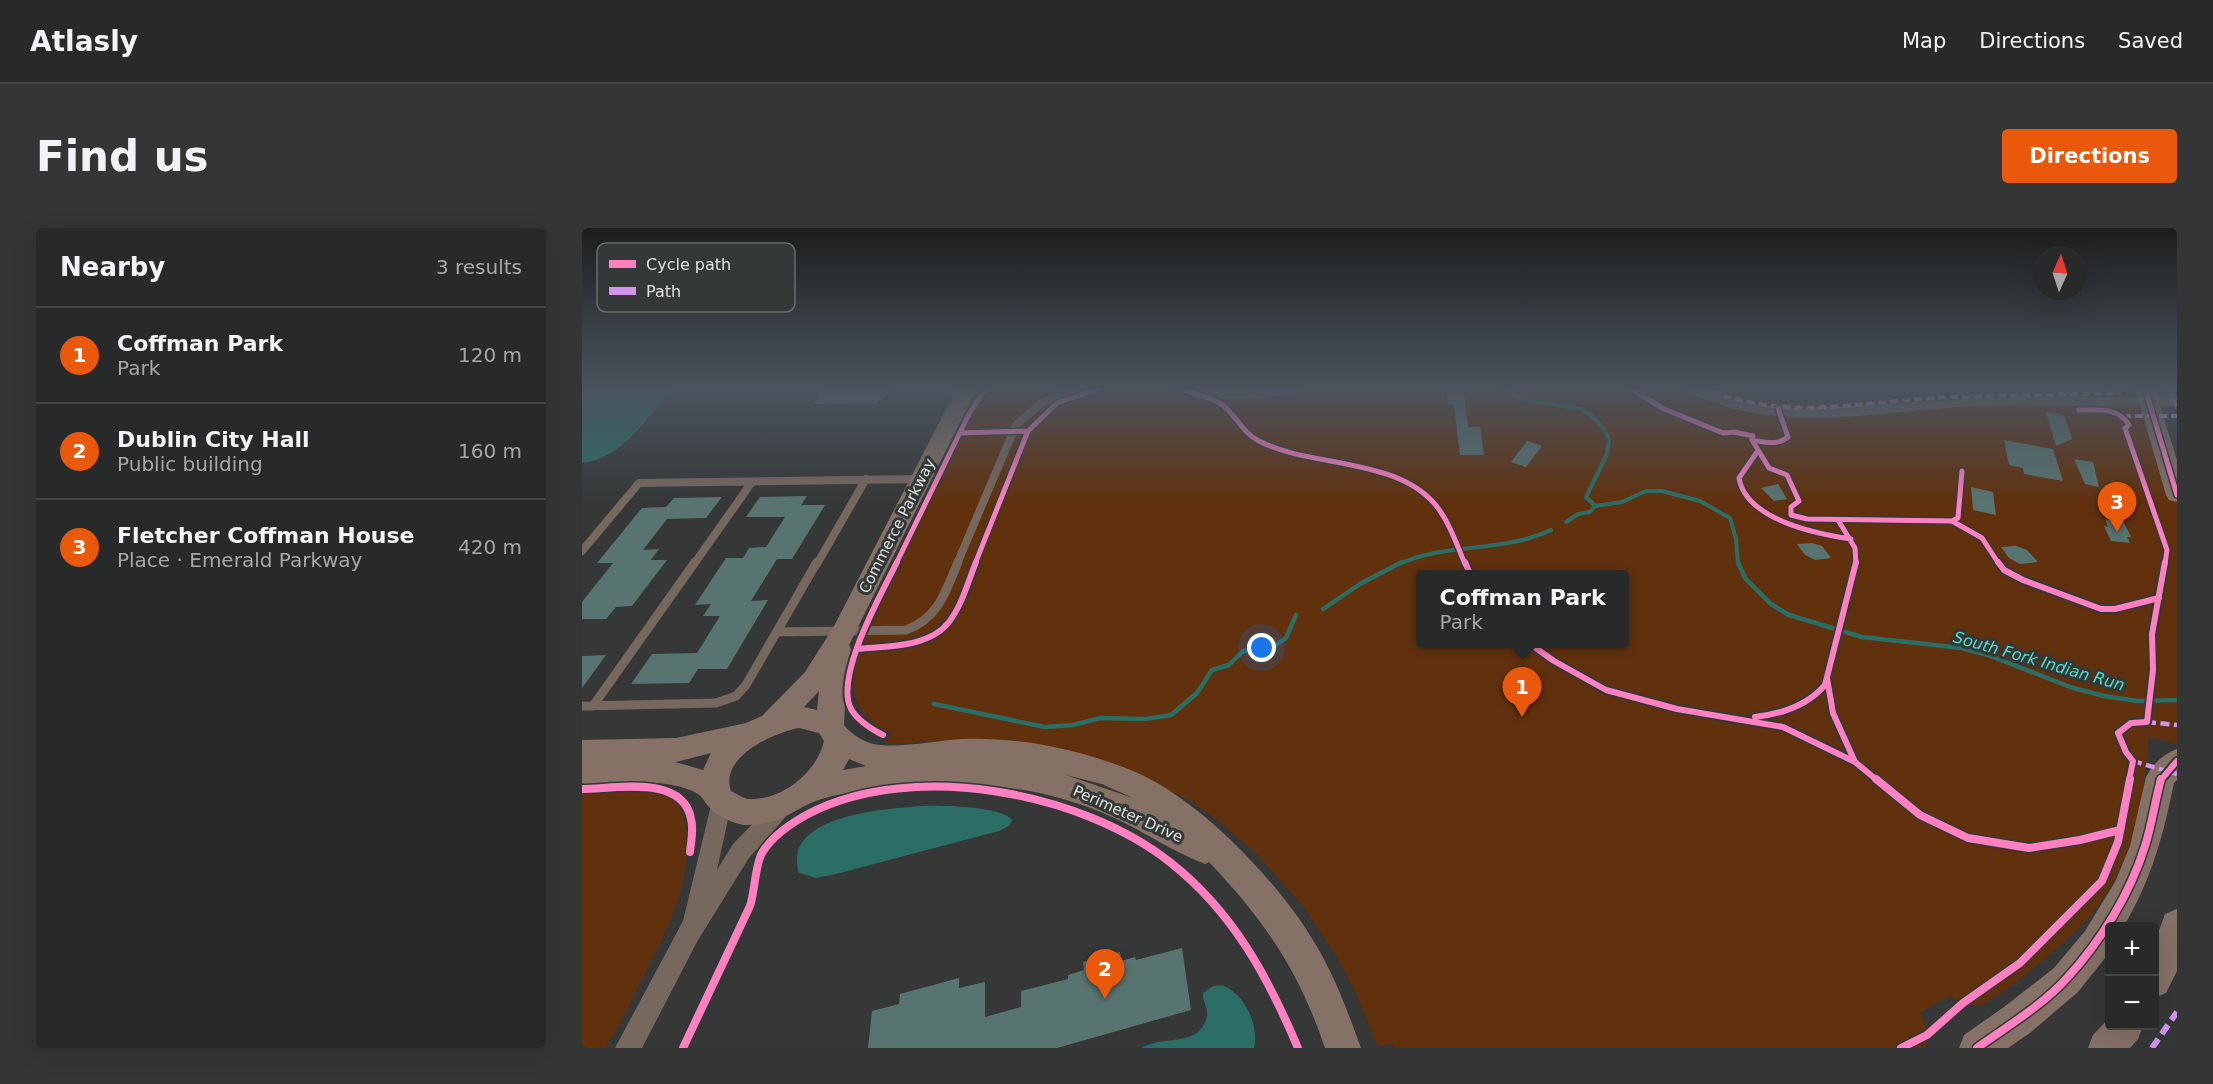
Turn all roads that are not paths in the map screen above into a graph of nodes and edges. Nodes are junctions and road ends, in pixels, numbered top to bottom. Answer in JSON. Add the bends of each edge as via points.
{"nodes":[{"id":1,"x":947,"y":426,"type":"edge"},
{"id":2,"x":1015,"y":426,"type":"edge"},
{"id":3,"x":2158,"y":426,"type":"edge"},
{"id":4,"x":2174,"y":474,"type":"edge"},
{"id":5,"x":920,"y":478,"type":"junction"},
{"id":6,"x":866,"y":479,"type":"junction"},
{"id":7,"x":752,"y":482,"type":"junction"},
{"id":8,"x":2177,"y":495,"type":"edge"},
{"id":9,"x":582,"y":551,"type":"edge"},
{"id":10,"x":777,"y":632,"type":"junction"},
{"id":11,"x":843,"y":633,"type":"junction"},
{"id":12,"x":582,"y":706,"type":"edge"},
{"id":13,"x":593,"y":706,"type":"junction"},
{"id":14,"x":763,"y":727,"type":"junction"},
{"id":15,"x":834,"y":733,"type":"junction"},
{"id":16,"x":582,"y":752,"type":"edge"},
{"id":17,"x":2177,"y":761,"type":"edge"},
{"id":18,"x":582,"y":772,"type":"edge"},
{"id":19,"x":718,"y":794,"type":"junction"},
{"id":20,"x":797,"y":798,"type":"junction"},
{"id":21,"x":1229,"y":863,"type":"junction"},
{"id":22,"x":2177,"y":925,"type":"edge"},
{"id":23,"x":690,"y":932,"type":"junction"},
{"id":24,"x":2157,"y":976,"type":"edge"},
{"id":25,"x":2122,"y":1030,"type":"edge"},
{"id":26,"x":628,"y":1048,"type":"edge"},
{"id":27,"x":1343,"y":1048,"type":"edge"},
{"id":28,"x":1977,"y":1048,"type":"edge"},
{"id":29,"x":2106,"y":1048,"type":"edge"}],
"edges":[{"from":1,"to":5,"type":"main road","name":"Commerce Parkway"},
{"from":2,"to":11,"type":"lane","via":[[932,617],[906,630]]},
{"from":3,"to":4,"type":"main road"},
{"from":4,"to":8,"type":"main road"},
{"from":5,"to":6,"type":"lane"},
{"from":5,"to":11,"type":"main road","name":"Commerce Parkway"},
{"from":6,"to":7,"type":"lane"},
{"from":6,"to":10,"type":"lane"},
{"from":7,"to":9,"type":"lane","via":[[639,483]]},
{"from":7,"to":13,"type":"lane"},
{"from":10,"to":11,"type":"lane"},
{"from":10,"to":13,"type":"lane","via":[[746,685],[724,702]]},
{"from":11,"to":14,"type":"main road","name":"Commerce Parkway","via":[[814,679]]},
{"from":11,"to":15,"type":"main road","name":"Commerce Parkway","via":[[836,659]]},
{"from":12,"to":13,"type":"lane"},
{"from":14,"to":15,"type":"main road","via":[[786,719],[811,718]]},
{"from":14,"to":16,"type":"main road","via":[[729,740],[676,750]]},
{"from":14,"to":19,"type":"main road","via":[[734,747],[720,765],[716,777]]},
{"from":15,"to":20,"type":"main road","via":[[838,750],[833,764],[822,779]]},
{"from":15,"to":21,"type":"main road","name":"Perimeter Drive","via":[[874,756],[995,752],[1108,774],[1170,805]]},
{"from":17,"to":28,"type":"main road","via":[[2161,777],[2145,846],[2128,890],[2097,942],[2066,980]]},
{"from":18,"to":19,"type":"main road","via":[[666,771],[684,774]]},
{"from":19,"to":20,"type":"main road","via":[[737,809],[749,811]]},
{"from":19,"to":23,"type":"street"},
{"from":20,"to":21,"type":"main road","name":"Perimeter Drive","via":[[854,780],[927,771],[1025,778],[1094,796]]},
{"from":20,"to":23,"type":"street","via":[[747,843]]},
{"from":21,"to":27,"type":"main road","name":"Perimeter Drive","via":[[1292,937],[1330,1012]]},
{"from":22,"to":24,"type":"main road"},
{"from":23,"to":26,"type":"street"},
{"from":25,"to":29,"type":"main road"}]}
